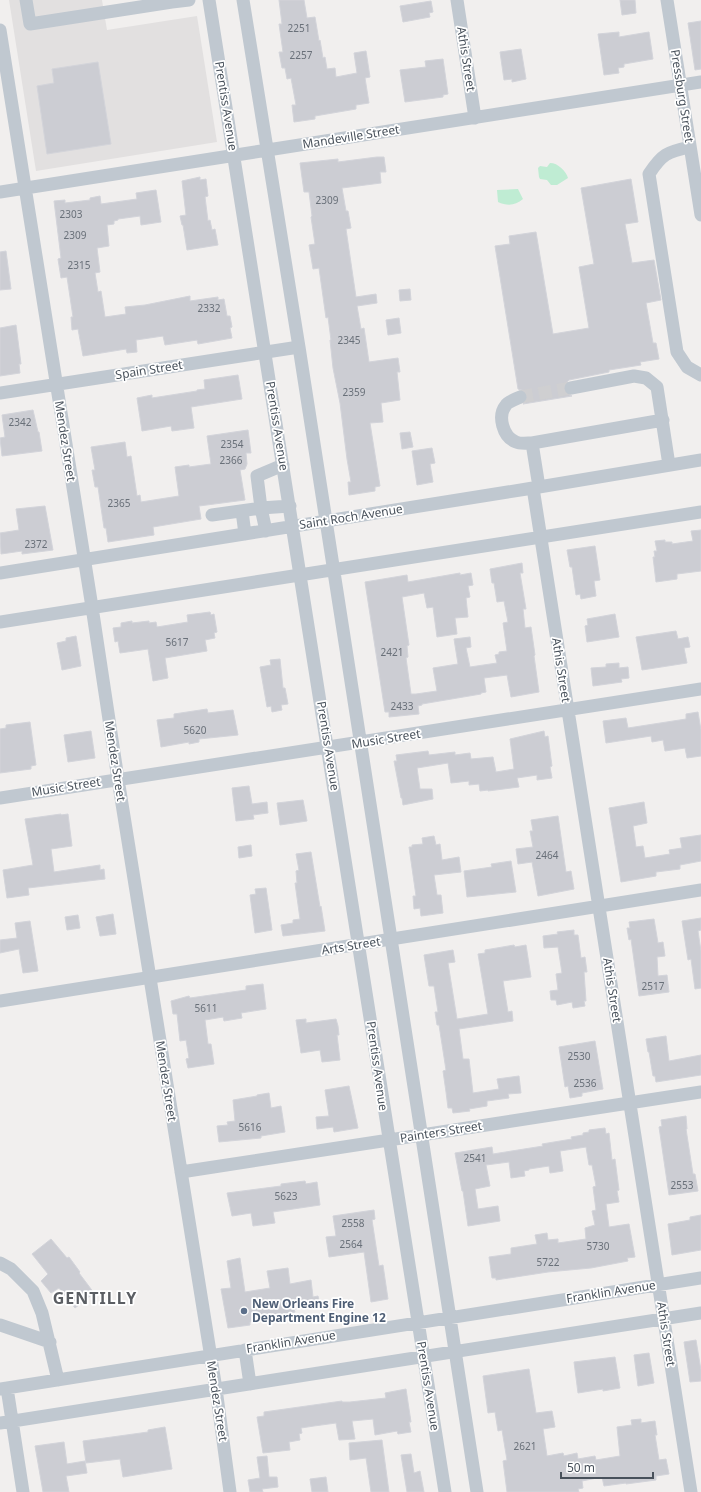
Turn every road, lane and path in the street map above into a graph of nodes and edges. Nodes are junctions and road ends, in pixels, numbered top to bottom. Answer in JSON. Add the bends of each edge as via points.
{"nodes":[{"id":1,"x":26,"y":0,"type":"edge"},
{"id":2,"x":189,"y":0,"type":"edge"},
{"id":3,"x":209,"y":0,"type":"edge"},
{"id":4,"x":242,"y":0,"type":"edge"},
{"id":5,"x":457,"y":0,"type":"edge"},
{"id":6,"x":667,"y":0,"type":"edge"},
{"id":7,"x":172,"y":1,"type":"edge"},
{"id":8,"x":0,"y":30,"type":"edge"},
{"id":9,"x":701,"y":82,"type":"edge"},
{"id":10,"x":680,"y":85,"type":"junction"},
{"id":11,"x":475,"y":118,"type":"junction"},
{"id":12,"x":690,"y":147,"type":"junction"},
{"id":13,"x":268,"y":150,"type":"junction"},
{"id":14,"x":234,"y":156,"type":"junction"},
{"id":15,"x":26,"y":189,"type":"junction"},
{"id":16,"x":0,"y":192,"type":"edge"},
{"id":17,"x":701,"y":216,"type":"edge"},
{"id":18,"x":299,"y":347,"type":"junction"},
{"id":19,"x":265,"y":352,"type":"junction"},
{"id":20,"x":701,"y":375,"type":"edge"},
{"id":21,"x":56,"y":384,"type":"junction"},
{"id":22,"x":571,"y":388,"type":"tunnel mouth"},
{"id":23,"x":0,"y":393,"type":"edge"},
{"id":24,"x":520,"y":397,"type":"tunnel mouth"},
{"id":25,"x":663,"y":420,"type":"junction"},
{"id":26,"x":532,"y":443,"type":"junction"},
{"id":27,"x":701,"y":460,"type":"edge"},
{"id":28,"x":283,"y":465,"type":"junction"},
{"id":29,"x":669,"y":465,"type":"junction"},
{"id":30,"x":536,"y":488,"type":"junction"},
{"id":31,"x":290,"y":506,"type":"junction"},
{"id":32,"x":262,"y":508,"type":"junction"},
{"id":33,"x":242,"y":510,"type":"junction"},
{"id":34,"x":701,"y":512,"type":"edge"},
{"id":35,"x":212,"y":515,"type":"dead end"},
{"id":36,"x":326,"y":521,"type":"junction"},
{"id":37,"x":293,"y":527,"type":"junction"},
{"id":38,"x":266,"y":531,"type":"junction"},
{"id":39,"x":245,"y":534,"type":"junction"},
{"id":40,"x":540,"y":537,"type":"junction"},
{"id":41,"x":85,"y":560,"type":"junction"},
{"id":42,"x":334,"y":570,"type":"junction"},
{"id":43,"x":0,"y":573,"type":"edge"},
{"id":44,"x":300,"y":575,"type":"junction"},
{"id":45,"x":92,"y":607,"type":"junction"},
{"id":46,"x":0,"y":622,"type":"edge"},
{"id":47,"x":701,"y":689,"type":"edge"},
{"id":48,"x":568,"y":710,"type":"junction"},
{"id":49,"x":361,"y":743,"type":"junction"},
{"id":50,"x":328,"y":748,"type":"junction"},
{"id":51,"x":118,"y":779,"type":"junction"},
{"id":52,"x":0,"y":798,"type":"edge"},
{"id":53,"x":701,"y":890,"type":"edge"},
{"id":54,"x":599,"y":906,"type":"junction"},
{"id":55,"x":392,"y":940,"type":"junction"},
{"id":56,"x":359,"y":945,"type":"junction"},
{"id":57,"x":150,"y":978,"type":"junction"},
{"id":58,"x":0,"y":1001,"type":"edge"},
{"id":59,"x":701,"y":1092,"type":"edge"},
{"id":60,"x":630,"y":1103,"type":"junction"},
{"id":61,"x":421,"y":1135,"type":"junction"},
{"id":62,"x":388,"y":1140,"type":"junction"},
{"id":63,"x":181,"y":1172,"type":"junction"},
{"id":64,"x":0,"y":1263,"type":"edge"},
{"id":65,"x":701,"y":1278,"type":"edge"},
{"id":66,"x":658,"y":1284,"type":"junction"},
{"id":67,"x":701,"y":1313,"type":"edge"},
{"id":68,"x":450,"y":1317,"type":"junction"},
{"id":69,"x":664,"y":1319,"type":"junction"},
{"id":70,"x":417,"y":1322,"type":"junction"},
{"id":71,"x":0,"y":1325,"type":"edge"},
{"id":72,"x":50,"y":1342,"type":"junction"},
{"id":73,"x":245,"y":1350,"type":"junction"},
{"id":74,"x":455,"y":1352,"type":"junction"},
{"id":75,"x":210,"y":1355,"type":"junction"},
{"id":76,"x":423,"y":1357,"type":"junction"},
{"id":77,"x":58,"y":1380,"type":"junction"},
{"id":78,"x":250,"y":1384,"type":"junction"},
{"id":79,"x":3,"y":1389,"type":"edge"},
{"id":80,"x":216,"y":1389,"type":"junction"},
{"id":81,"x":6,"y":1422,"type":"edge"},
{"id":82,"x":23,"y":1492,"type":"edge"},
{"id":83,"x":230,"y":1492,"type":"edge"},
{"id":84,"x":444,"y":1492,"type":"edge"},
{"id":85,"x":477,"y":1492,"type":"edge"},
{"id":86,"x":691,"y":1492,"type":"edge"}],
"edges":[{"from":1,"to":7,"type":"street","via":[[30,24]]},
{"from":2,"to":7,"type":"street"},
{"from":3,"to":14,"type":"street","name":"Prentiss Avenue"},
{"from":4,"to":13,"type":"street"},
{"from":5,"to":11,"type":"street","name":"Athis Street"},
{"from":6,"to":10,"type":"street","name":"Pressburg Street"},
{"from":8,"to":15,"type":"street","name":"Mendez Street"},
{"from":9,"to":10,"type":"street","name":"Mandeville Street"},
{"from":10,"to":11,"type":"street","name":"Mandeville Street"},
{"from":10,"to":12,"type":"street","name":"Pressburg Street"},
{"from":11,"to":13,"type":"street","name":"Mandeville Street"},
{"from":12,"to":17,"type":"street","name":"Pressburg Street"},
{"from":12,"to":20,"type":"street","via":[[674,150],[659,158],[649,174],[677,352],[687,366]]},
{"from":13,"to":14,"type":"street","name":"Mandeville Street"},
{"from":13,"to":18,"type":"street"},
{"from":14,"to":15,"type":"street","name":"Mandeville Street"},
{"from":14,"to":19,"type":"street","name":"Prentiss Avenue"},
{"from":15,"to":16,"type":"street","name":"Mandeville Street"},
{"from":15,"to":21,"type":"street","name":"Mendez Street"},
{"from":18,"to":19,"type":"street","name":"Spain Street"},
{"from":18,"to":36,"type":"street"},
{"from":19,"to":21,"type":"street","name":"Spain Street"},
{"from":19,"to":28,"type":"street","name":"Prentiss Avenue"},
{"from":21,"to":23,"type":"street","name":"Spain Street"},
{"from":21,"to":41,"type":"street","name":"Mendez Street"},
{"from":22,"to":25,"type":"street","via":[[634,376],[646,378],[657,387]]},
{"from":24,"to":26,"type":"street","via":[[506,405],[502,416],[504,430],[516,442]]},
{"from":25,"to":26,"type":"street"},
{"from":25,"to":29,"type":"street"},
{"from":26,"to":30,"type":"street","name":"Athis Street"},
{"from":27,"to":29,"type":"street","name":"Saint Roch Avenue"},
{"from":28,"to":31,"type":"street","name":"Prentiss Avenue"},
{"from":28,"to":32,"type":"street","via":[[257,476]]},
{"from":29,"to":30,"type":"street","name":"Saint Roch Avenue"},
{"from":30,"to":36,"type":"street","name":"Saint Roch Avenue"},
{"from":30,"to":40,"type":"street","name":"Athis Street"},
{"from":31,"to":32,"type":"street"},
{"from":31,"to":37,"type":"street","name":"Prentiss Avenue"},
{"from":32,"to":33,"type":"street"},
{"from":32,"to":38,"type":"street"},
{"from":33,"to":35,"type":"street"},
{"from":33,"to":39,"type":"street"},
{"from":34,"to":40,"type":"street"},
{"from":36,"to":37,"type":"street","name":"Saint Roch Avenue"},
{"from":36,"to":42,"type":"street"},
{"from":37,"to":38,"type":"street","name":"Saint Roch Avenue"},
{"from":37,"to":44,"type":"street","name":"Prentiss Avenue"},
{"from":38,"to":39,"type":"street","name":"Saint Roch Avenue"},
{"from":39,"to":41,"type":"street","name":"Saint Roch Avenue"},
{"from":40,"to":42,"type":"street"},
{"from":40,"to":48,"type":"street","name":"Athis Street"},
{"from":41,"to":43,"type":"street","name":"Saint Roch Avenue"},
{"from":41,"to":45,"type":"street","name":"Mendez Street"},
{"from":42,"to":44,"type":"street"},
{"from":42,"to":49,"type":"street"},
{"from":44,"to":45,"type":"street"},
{"from":44,"to":50,"type":"street","name":"Prentiss Avenue"},
{"from":45,"to":46,"type":"street"},
{"from":45,"to":51,"type":"street","name":"Mendez Street"},
{"from":47,"to":48,"type":"street","name":"Music Street"},
{"from":48,"to":49,"type":"street","name":"Music Street"},
{"from":48,"to":54,"type":"street","name":"Athis Street"},
{"from":49,"to":50,"type":"street","name":"Music Street"},
{"from":49,"to":55,"type":"street"},
{"from":50,"to":51,"type":"street","name":"Music Street"},
{"from":50,"to":56,"type":"street","name":"Prentiss Avenue"},
{"from":51,"to":52,"type":"street","name":"Music Street"},
{"from":51,"to":57,"type":"street","name":"Mendez Street"},
{"from":53,"to":54,"type":"street","name":"Arts Street"},
{"from":54,"to":55,"type":"street","name":"Arts Street"},
{"from":54,"to":60,"type":"street","name":"Athis Street"},
{"from":55,"to":56,"type":"street","name":"Arts Street"},
{"from":55,"to":61,"type":"street"},
{"from":56,"to":57,"type":"street","name":"Arts Street"},
{"from":56,"to":62,"type":"street","name":"Prentiss Avenue"},
{"from":57,"to":58,"type":"street","name":"Arts Street"},
{"from":57,"to":63,"type":"street","name":"Mendez Street"},
{"from":59,"to":60,"type":"street","name":"Painters Street"},
{"from":60,"to":61,"type":"street","name":"Painters Street"},
{"from":60,"to":66,"type":"street","name":"Athis Street"},
{"from":61,"to":62,"type":"street","name":"Painters Street"},
{"from":61,"to":68,"type":"street"},
{"from":62,"to":63,"type":"street","name":"Painters Street"},
{"from":62,"to":70,"type":"street","name":"Prentiss Avenue"},
{"from":63,"to":75,"type":"street","name":"Mendez Street"},
{"from":64,"to":72,"type":"street","via":[[11,1269],[33,1291]]},
{"from":65,"to":66,"type":"street","name":"Franklin Avenue"},
{"from":66,"to":68,"type":"street","name":"Franklin Avenue"},
{"from":66,"to":69,"type":"street","name":"Athis Street"},
{"from":67,"to":69,"type":"street"},
{"from":68,"to":70,"type":"street","name":"Franklin Avenue"},
{"from":68,"to":74,"type":"street"},
{"from":69,"to":74,"type":"street"},
{"from":69,"to":86,"type":"street","name":"Athis Street"},
{"from":70,"to":73,"type":"street","name":"Franklin Avenue"},
{"from":70,"to":76,"type":"street","name":"Prentiss Avenue"},
{"from":71,"to":72,"type":"street"},
{"from":72,"to":77,"type":"street"},
{"from":73,"to":75,"type":"street","name":"Franklin Avenue"},
{"from":73,"to":78,"type":"street"},
{"from":74,"to":76,"type":"street"},
{"from":74,"to":85,"type":"street"},
{"from":75,"to":77,"type":"street","name":"Franklin Avenue"},
{"from":75,"to":80,"type":"street","name":"Mendez Street"},
{"from":76,"to":78,"type":"street"},
{"from":76,"to":84,"type":"street","name":"Prentiss Avenue"},
{"from":77,"to":79,"type":"street","name":"Franklin Avenue"},
{"from":78,"to":80,"type":"street"},
{"from":79,"to":81,"type":"street"},
{"from":80,"to":81,"type":"street"},
{"from":80,"to":83,"type":"street","name":"Mendez Street"},
{"from":81,"to":82,"type":"street"}]}
